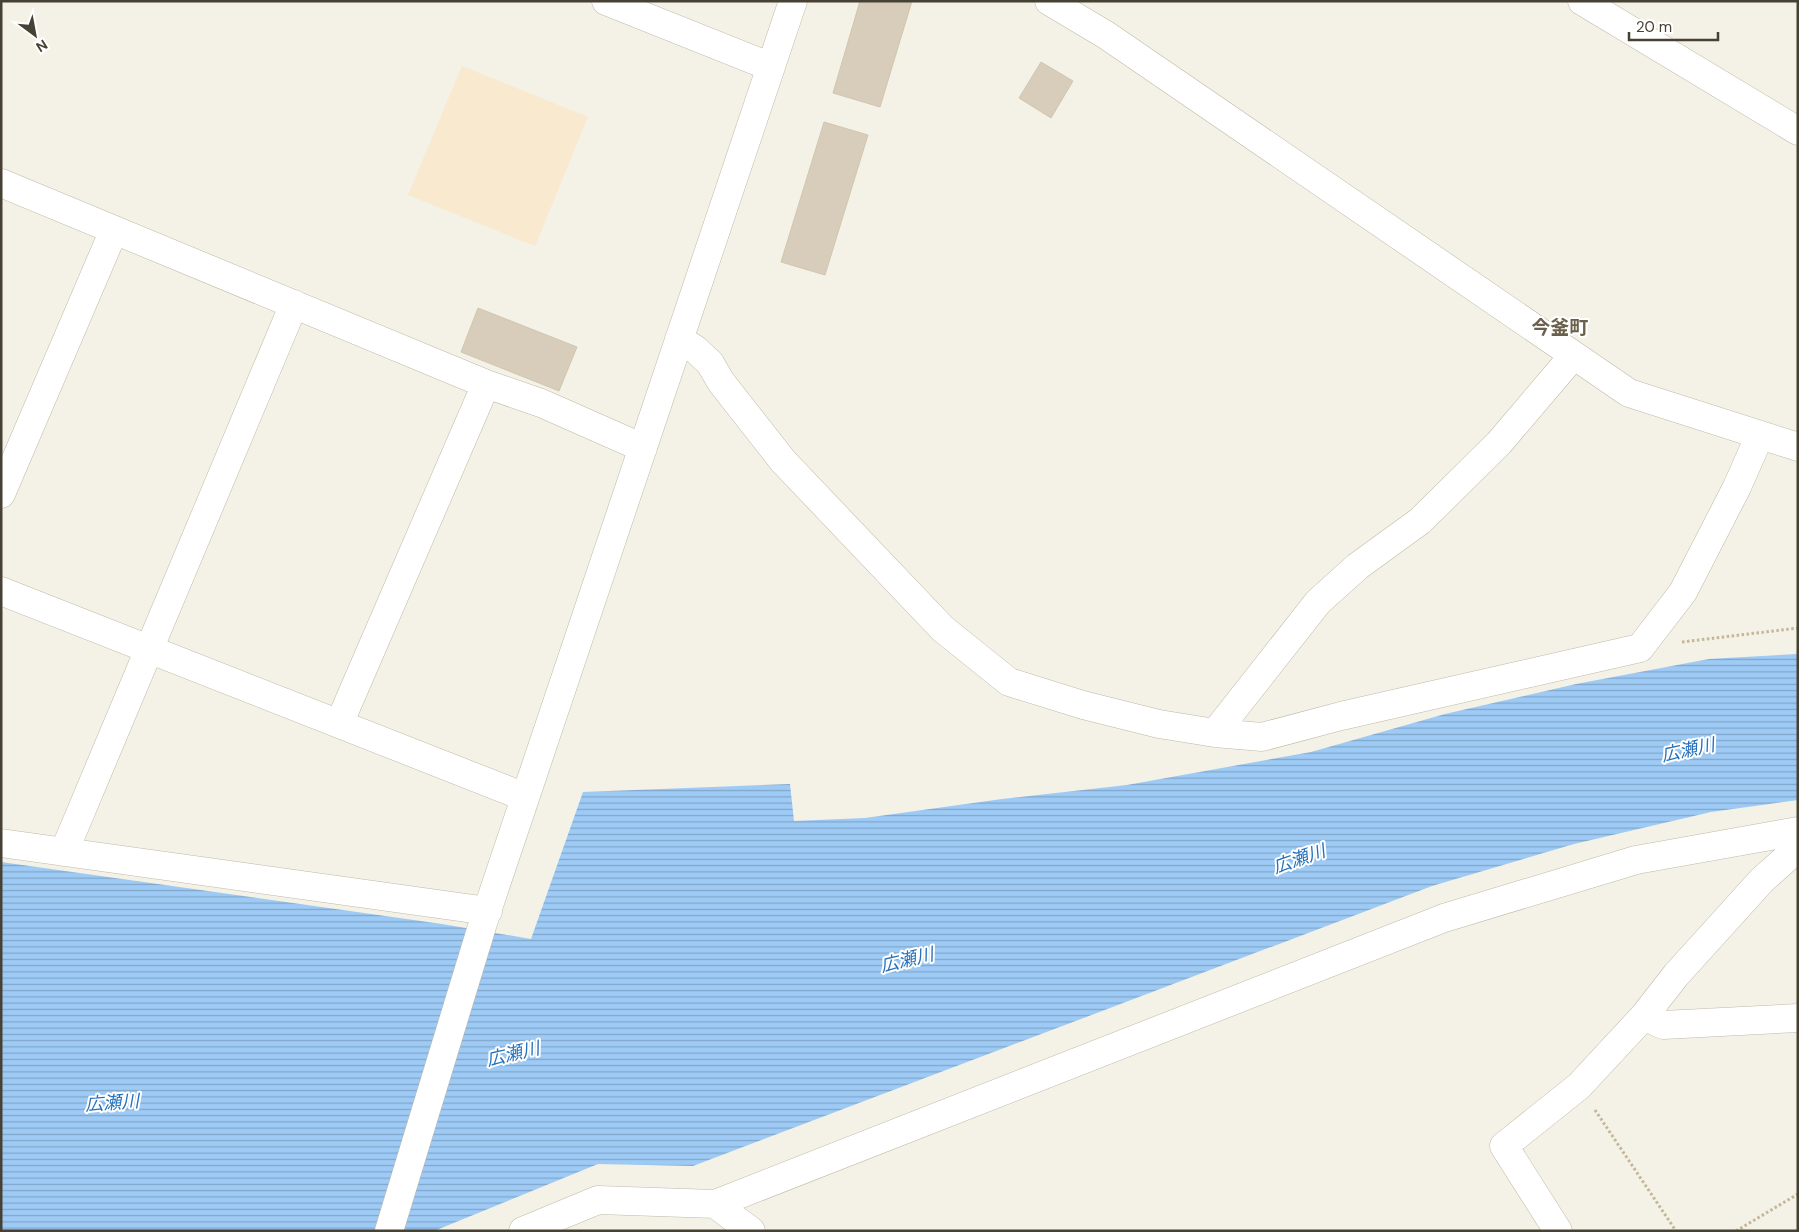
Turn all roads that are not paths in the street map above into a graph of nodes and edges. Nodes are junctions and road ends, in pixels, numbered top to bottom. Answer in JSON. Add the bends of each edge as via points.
{"nodes":[{"id":1,"x":606,"y":1,"type":"edge"},
{"id":2,"x":793,"y":1,"type":"edge"},
{"id":3,"x":1049,"y":1,"type":"edge"},
{"id":4,"x":1582,"y":1,"type":"edge"},
{"id":5,"x":771,"y":67,"type":"junction"},
{"id":6,"x":1798,"y":131,"type":"edge"},
{"id":7,"x":1,"y":184,"type":"edge"},
{"id":8,"x":114,"y":230,"type":"junction"},
{"id":9,"x":294,"y":304,"type":"junction"},
{"id":10,"x":679,"y":339,"type":"junction"},
{"id":11,"x":1573,"y":356,"type":"junction"},
{"id":12,"x":486,"y":384,"type":"junction"},
{"id":13,"x":1760,"y":435,"type":"junction"},
{"id":14,"x":1798,"y":447,"type":"edge"},
{"id":15,"x":643,"y":448,"type":"junction"},
{"id":16,"x":1,"y":494,"type":"edge"},
{"id":17,"x":1,"y":591,"type":"edge"},
{"id":18,"x":150,"y":649,"type":"junction"},
{"id":19,"x":340,"y":724,"type":"junction"},
{"id":20,"x":1215,"y":733,"type":"junction"},
{"id":21,"x":526,"y":797,"type":"junction"},
{"id":22,"x":1798,"y":831,"type":"edge"},
{"id":23,"x":1,"y":843,"type":"edge"},
{"id":24,"x":1798,"y":848,"type":"edge"},
{"id":25,"x":64,"y":852,"type":"junction"},
{"id":26,"x":485,"y":917,"type":"junction"},
{"id":27,"x":1644,"y":1016,"type":"junction"},
{"id":28,"x":1798,"y":1018,"type":"edge"},
{"id":29,"x":715,"y":1204,"type":"junction"},
{"id":30,"x":389,"y":1231,"type":"edge"},
{"id":31,"x":523,"y":1231,"type":"edge"},
{"id":32,"x":752,"y":1231,"type":"edge"},
{"id":33,"x":1558,"y":1231,"type":"edge"}],
"edges":[{"from":1,"to":5,"type":"street"},
{"from":2,"to":5,"type":"street"},
{"from":3,"to":11,"type":"street","via":[[1106,35]]},
{"from":4,"to":6,"type":"street"},
{"from":5,"to":10,"type":"street"},
{"from":7,"to":8,"type":"street"},
{"from":8,"to":9,"type":"street"},
{"from":8,"to":16,"type":"street"},
{"from":9,"to":12,"type":"street"},
{"from":9,"to":18,"type":"street"},
{"from":10,"to":15,"type":"street"},
{"from":10,"to":20,"type":"street","via":[[710,363],[721,382],[783,461],[943,630],[1009,682],[1159,724]]},
{"from":11,"to":13,"type":"street","via":[[1629,392]]},
{"from":11,"to":20,"type":"street","via":[[1499,443],[1420,521],[1358,566],[1318,602]]},
{"from":12,"to":15,"type":"street","via":[[541,402]]},
{"from":12,"to":19,"type":"street"},
{"from":13,"to":14,"type":"street"},
{"from":13,"to":20,"type":"street","via":[[1683,592],[1640,648],[1262,736]]},
{"from":15,"to":21,"type":"street"},
{"from":17,"to":18,"type":"street"},
{"from":18,"to":19,"type":"street"},
{"from":18,"to":25,"type":"street"},
{"from":19,"to":21,"type":"street"},
{"from":21,"to":26,"type":"street"},
{"from":22,"to":29,"type":"street","via":[[1636,860],[1444,918]]},
{"from":23,"to":25,"type":"street"},
{"from":24,"to":27,"type":"street","via":[[1762,880],[1676,975]]},
{"from":25,"to":26,"type":"street"},
{"from":26,"to":30,"type":"street"},
{"from":27,"to":28,"type":"street","via":[[1663,1025]]},
{"from":27,"to":33,"type":"street","via":[[1579,1086],[1504,1146]]},
{"from":29,"to":31,"type":"street","via":[[598,1200]]},
{"from":29,"to":32,"type":"street"}]}
